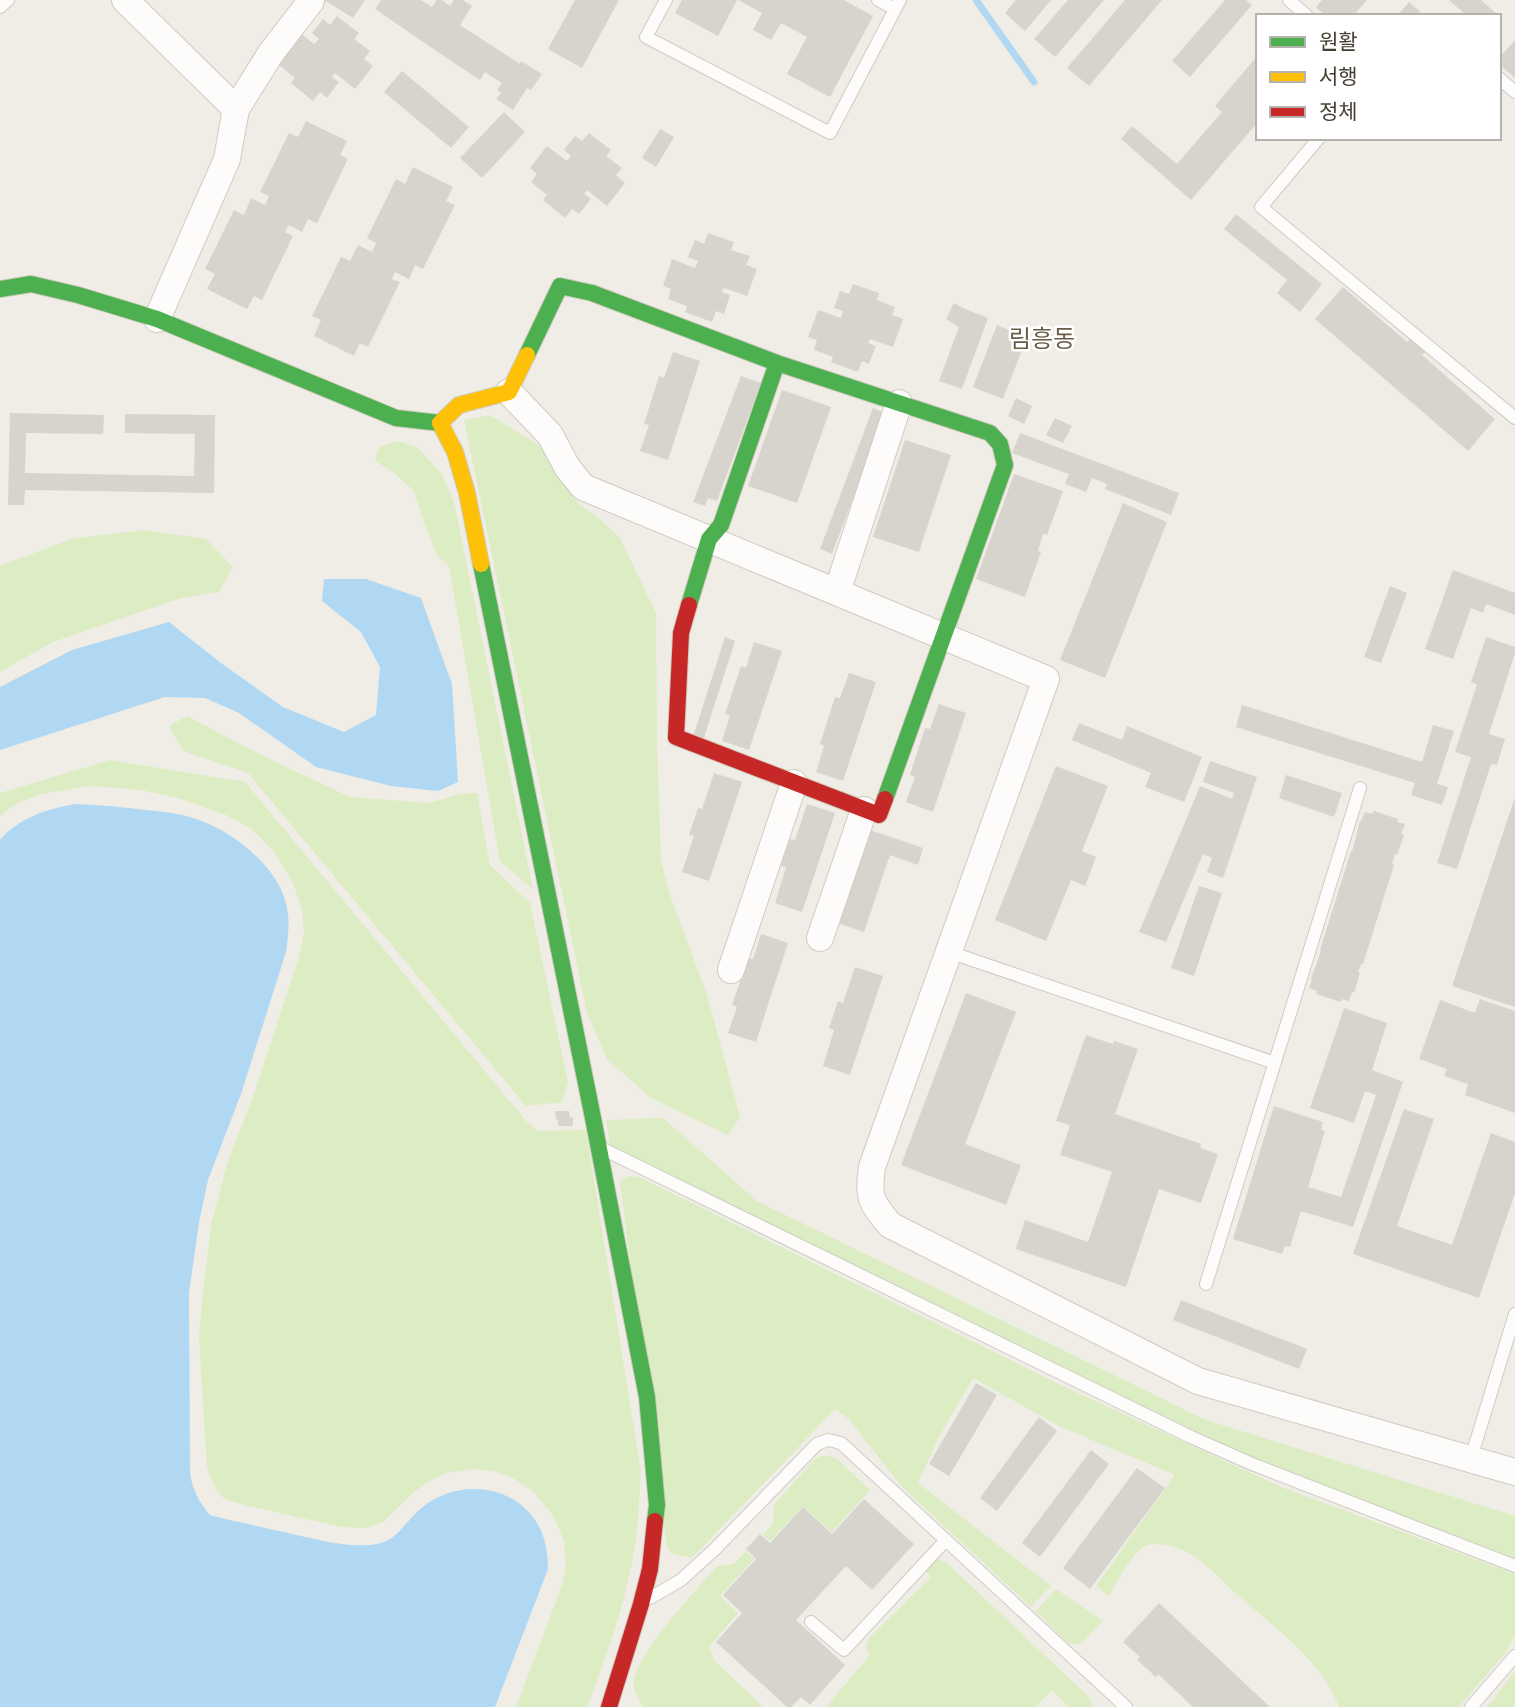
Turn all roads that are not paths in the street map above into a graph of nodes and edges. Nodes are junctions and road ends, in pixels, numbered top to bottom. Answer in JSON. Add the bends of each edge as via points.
{"nodes":[{"id":1,"x":8,"y":0,"type":"edge"},
{"id":2,"x":125,"y":0,"type":"edge"},
{"id":3,"x":666,"y":0,"type":"edge"},
{"id":4,"x":878,"y":0,"type":"edge"},
{"id":5,"x":1289,"y":0,"type":"edge"},
{"id":6,"x":311,"y":1,"type":"edge"},
{"id":7,"x":898,"y":4,"type":"edge"},
{"id":8,"x":0,"y":8,"type":"edge"},
{"id":9,"x":1305,"y":14,"type":"edge"},
{"id":10,"x":1501,"y":80,"type":"edge"},
{"id":11,"x":1515,"y":92,"type":"edge"},
{"id":12,"x":236,"y":109,"type":"junction"},
{"id":13,"x":1318,"y":140,"type":"edge"},
{"id":14,"x":0,"y":289,"type":"edge"},
{"id":15,"x":157,"y":319,"type":"junction"},
{"id":16,"x":777,"y":363,"type":"junction"},
{"id":17,"x":509,"y":392,"type":"junction"},
{"id":18,"x":900,"y":403,"type":"junction"},
{"id":19,"x":1515,"y":418,"type":"edge"},
{"id":20,"x":440,"y":423,"type":"junction"},
{"id":21,"x":709,"y":539,"type":"junction"},
{"id":22,"x":837,"y":592,"type":"junction"},
{"id":23,"x":943,"y":636,"type":"junction"},
{"id":24,"x":794,"y":783,"type":"junction"},
{"id":25,"x":1360,"y":788,"type":"dead end"},
{"id":26,"x":864,"y":810,"type":"junction"},
{"id":27,"x":820,"y":938,"type":"dead end"},
{"id":28,"x":949,"y":952,"type":"junction"},
{"id":29,"x":731,"y":970,"type":"dead end"},
{"id":30,"x":1275,"y":1063,"type":"junction"},
{"id":31,"x":598,"y":1147,"type":"junction"},
{"id":32,"x":1206,"y":1284,"type":"dead end"},
{"id":33,"x":1515,"y":1314,"type":"edge"},
{"id":34,"x":1471,"y":1458,"type":"junction"},
{"id":35,"x":1515,"y":1472,"type":"edge"},
{"id":36,"x":946,"y":1540,"type":"junction"},
{"id":37,"x":1515,"y":1566,"type":"edge"},
{"id":38,"x":641,"y":1604,"type":"junction"},
{"id":39,"x":811,"y":1622,"type":"dead end"},
{"id":40,"x":1515,"y":1656,"type":"edge"},
{"id":41,"x":614,"y":1704,"type":"edge"},
{"id":42,"x":1121,"y":1705,"type":"edge"},
{"id":43,"x":1471,"y":1707,"type":"edge"}],
"edges":[{"from":1,"to":8,"type":"lane"},
{"from":2,"to":12,"type":"street"},
{"from":3,"to":7,"type":"lane","via":[[646,37],[830,133]]},
{"from":4,"to":7,"type":"lane"},
{"from":5,"to":9,"type":"lane"},
{"from":6,"to":12,"type":"street"},
{"from":10,"to":11,"type":"lane"},
{"from":12,"to":15,"type":"street","via":[[227,159]]},
{"from":13,"to":19,"type":"lane","via":[[1261,207]]},
{"from":14,"to":15,"type":"street","via":[[31,284]]},
{"from":15,"to":20,"type":"street","via":[[396,418]]},
{"from":16,"to":17,"type":"street","via":[[592,293],[560,286]]},
{"from":16,"to":18,"type":"street"},
{"from":16,"to":21,"type":"street","via":[[721,525]]},
{"from":17,"to":20,"type":"street","via":[[460,405]]},
{"from":17,"to":21,"type":"street","via":[[550,435],[583,486]]},
{"from":18,"to":22,"type":"street"},
{"from":18,"to":23,"type":"street","via":[[990,433],[1000,444],[1005,465]]},
{"from":20,"to":31,"type":"street","via":[[467,493]]},
{"from":21,"to":22,"type":"street"},
{"from":21,"to":24,"type":"street","via":[[681,634],[676,737]]},
{"from":22,"to":23,"type":"street"},
{"from":23,"to":26,"type":"street","via":[[879,815]]},
{"from":23,"to":28,"type":"street","via":[[1046,679]]},
{"from":24,"to":26,"type":"street"},
{"from":24,"to":29,"type":"street"},
{"from":25,"to":30,"type":"lane"},
{"from":26,"to":27,"type":"street"},
{"from":28,"to":30,"type":"lane"},
{"from":28,"to":34,"type":"street","via":[[872,1167],[872,1204],[890,1225],[1198,1381]]},
{"from":30,"to":32,"type":"lane"},
{"from":31,"to":37,"type":"lane","via":[[1191,1437]]},
{"from":31,"to":38,"type":"street","via":[[647,1397],[657,1506]]},
{"from":33,"to":34,"type":"lane"},
{"from":34,"to":35,"type":"street"},
{"from":36,"to":38,"type":"lane","via":[[841,1443],[828,1440],[817,1444],[681,1580]]},
{"from":36,"to":39,"type":"lane","via":[[844,1650]]},
{"from":36,"to":42,"type":"lane"},
{"from":38,"to":41,"type":"street"},
{"from":40,"to":43,"type":"lane"}]}
